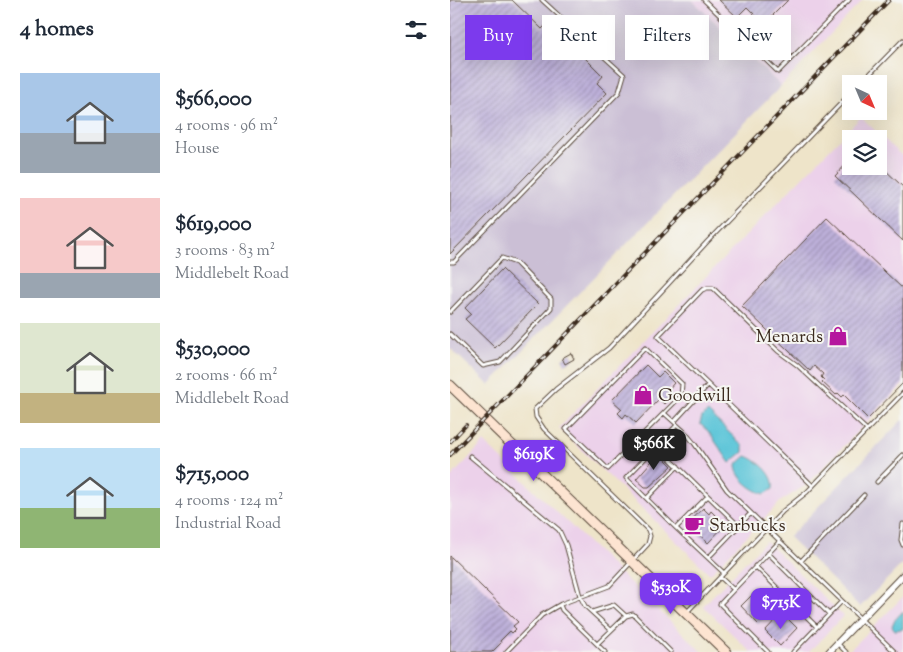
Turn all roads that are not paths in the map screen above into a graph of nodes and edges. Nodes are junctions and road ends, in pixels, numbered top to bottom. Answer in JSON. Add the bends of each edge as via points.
{"nodes":[{"id":1,"x":542,"y":0,"type":"edge"},
{"id":2,"x":704,"y":0,"type":"edge"},
{"id":3,"x":849,"y":0,"type":"edge"},
{"id":4,"x":903,"y":40,"type":"edge"},
{"id":5,"x":869,"y":75,"type":"edge"},
{"id":6,"x":842,"y":102,"type":"edge"},
{"id":7,"x":450,"y":262,"type":"edge"},
{"id":8,"x":450,"y":312,"type":"edge"},
{"id":9,"x":450,"y":334,"type":"edge"},
{"id":10,"x":450,"y":385,"type":"edge"},
{"id":11,"x":708,"y":385,"type":"junction"},
{"id":12,"x":903,"y":393,"type":"edge"},
{"id":13,"x":664,"y":413,"type":"junction"},
{"id":14,"x":675,"y":423,"type":"junction"},
{"id":15,"x":867,"y":430,"type":"junction"},
{"id":16,"x":657,"y":446,"type":"junction"},
{"id":17,"x":903,"y":455,"type":"edge"},
{"id":18,"x":470,"y":456,"type":"dead end"},
{"id":19,"x":678,"y":466,"type":"junction"},
{"id":20,"x":877,"y":482,"type":"dead end"},
{"id":21,"x":813,"y":486,"type":"junction"},
{"id":22,"x":708,"y":496,"type":"junction"},
{"id":23,"x":864,"y":496,"type":"dead end"},
{"id":24,"x":647,"y":498,"type":"junction"},
{"id":25,"x":751,"y":513,"type":"junction"},
{"id":26,"x":903,"y":524,"type":"edge"},
{"id":27,"x":739,"y":526,"type":"junction"},
{"id":28,"x":676,"y":528,"type":"junction"},
{"id":29,"x":767,"y":528,"type":"junction"},
{"id":30,"x":780,"y":541,"type":"junction"},
{"id":31,"x":903,"y":545,"type":"edge"},
{"id":32,"x":768,"y":554,"type":"junction"},
{"id":33,"x":708,"y":558,"type":"junction"},
{"id":34,"x":632,"y":561,"type":"junction"},
{"id":35,"x":801,"y":561,"type":"junction"},
{"id":36,"x":756,"y":566,"type":"junction"},
{"id":37,"x":724,"y":573,"type":"junction"},
{"id":38,"x":903,"y":575,"type":"edge"},
{"id":39,"x":720,"y":577,"type":"junction"},
{"id":40,"x":733,"y":589,"type":"junction"},
{"id":41,"x":580,"y":596,"type":"junction"},
{"id":42,"x":842,"y":601,"type":"junction"},
{"id":43,"x":560,"y":605,"type":"junction"},
{"id":44,"x":592,"y":612,"type":"junction"},
{"id":45,"x":686,"y":613,"type":"junction"},
{"id":46,"x":829,"y":614,"type":"junction"},
{"id":47,"x":626,"y":616,"type":"junction"},
{"id":48,"x":861,"y":619,"type":"junction"},
{"id":49,"x":817,"y":627,"type":"junction"},
{"id":50,"x":611,"y":630,"type":"junction"},
{"id":51,"x":838,"y":643,"type":"junction"},
{"id":52,"x":597,"y":644,"type":"junction"},
{"id":53,"x":506,"y":652,"type":"edge"},
{"id":54,"x":605,"y":652,"type":"edge"},
{"id":55,"x":671,"y":652,"type":"edge"},
{"id":56,"x":726,"y":652,"type":"edge"},
{"id":57,"x":768,"y":652,"type":"edge"},
{"id":58,"x":793,"y":652,"type":"edge"},
{"id":59,"x":829,"y":652,"type":"edge"},
{"id":60,"x":846,"y":652,"type":"edge"},
{"id":61,"x":895,"y":652,"type":"edge"}],
"edges":[{"from":1,"to":7,"type":"lane","via":[[624,75],[619,92],[454,262]]},
{"from":2,"to":3,"type":"lane","via":[[778,72]]},
{"from":4,"to":5,"type":"lane"},
{"from":6,"to":34,"type":"lane","via":[[609,348],[556,388],[535,409],[544,429],[648,530],[649,542]]},
{"from":8,"to":9,"type":"lane","via":[[502,258],[516,263],[551,299],[550,308],[500,362],[483,366]]},
{"from":10,"to":34,"type":"main road"},
{"from":11,"to":14,"type":"lane"},
{"from":11,"to":15,"type":"lane","via":[[658,336],[702,290],[713,288]]},
{"from":11,"to":21,"type":"lane"},
{"from":12,"to":15,"type":"lane"},
{"from":13,"to":13,"type":"lane","via":[[608,469],[566,430],[645,348],[682,384],[681,396]]},
{"from":13,"to":14,"type":"lane"},
{"from":14,"to":16,"type":"lane"},
{"from":14,"to":25,"type":"lane","via":[[694,443],[727,490]]},
{"from":15,"to":21,"type":"lane"},
{"from":16,"to":19,"type":"lane"},
{"from":16,"to":24,"type":"lane","via":[[626,478]]},
{"from":17,"to":20,"type":"lane"},
{"from":18,"to":41,"type":"lane","via":[[559,530]]},
{"from":19,"to":22,"type":"lane"},
{"from":19,"to":24,"type":"lane"},
{"from":21,"to":29,"type":"lane"},
{"from":22,"to":27,"type":"lane"},
{"from":22,"to":28,"type":"lane"},
{"from":23,"to":35,"type":"lane"},
{"from":24,"to":28,"type":"lane"},
{"from":25,"to":27,"type":"lane"},
{"from":25,"to":29,"type":"lane"},
{"from":26,"to":31,"type":"lane","via":[[900,540]]},
{"from":27,"to":33,"type":"lane"},
{"from":28,"to":33,"type":"lane"},
{"from":29,"to":30,"type":"lane"},
{"from":29,"to":37,"type":"lane"},
{"from":30,"to":32,"type":"lane"},
{"from":30,"to":35,"type":"lane"},
{"from":32,"to":36,"type":"lane"},
{"from":32,"to":46,"type":"lane"},
{"from":33,"to":37,"type":"lane"},
{"from":34,"to":41,"type":"lane","via":[[609,586]]},
{"from":34,"to":45,"type":"main road"},
{"from":35,"to":42,"type":"lane"},
{"from":36,"to":40,"type":"lane"},
{"from":36,"to":49,"type":"lane"},
{"from":37,"to":39,"type":"lane"},
{"from":38,"to":48,"type":"street"},
{"from":39,"to":40,"type":"lane"},
{"from":39,"to":45,"type":"lane"},
{"from":40,"to":57,"type":"lane","via":[[720,604]]},
{"from":41,"to":43,"type":"lane"},
{"from":41,"to":44,"type":"lane"},
{"from":42,"to":46,"type":"lane"},
{"from":42,"to":48,"type":"lane"},
{"from":43,"to":52,"type":"lane"},
{"from":43,"to":53,"type":"lane","via":[[542,615]]},
{"from":44,"to":47,"type":"lane","via":[[614,605]]},
{"from":44,"to":50,"type":"lane"},
{"from":45,"to":56,"type":"main road"},
{"from":46,"to":49,"type":"lane"},
{"from":47,"to":50,"type":"lane"},
{"from":47,"to":55,"type":"lane","via":[[633,614]]},
{"from":48,"to":51,"type":"street"},
{"from":48,"to":61,"type":"lane"},
{"from":49,"to":58,"type":"lane"},
{"from":50,"to":52,"type":"lane"},
{"from":51,"to":59,"type":"street"},
{"from":51,"to":60,"type":"lane"},
{"from":52,"to":54,"type":"lane"}]}
